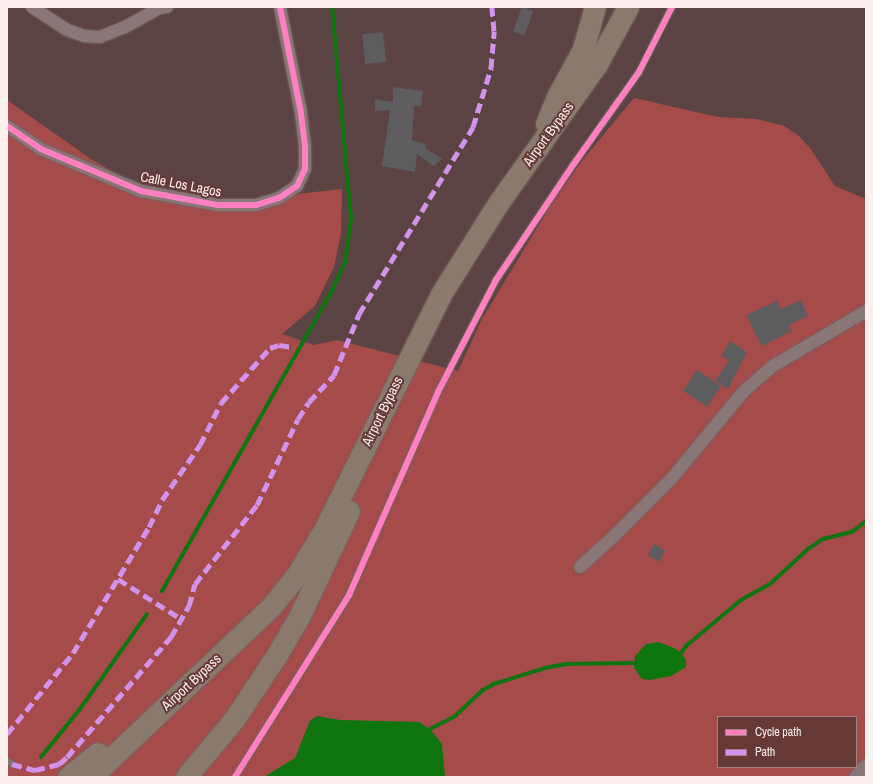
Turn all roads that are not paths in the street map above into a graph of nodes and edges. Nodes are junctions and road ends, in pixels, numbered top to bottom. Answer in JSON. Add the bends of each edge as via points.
{"nodes":[{"id":1,"x":32,"y":7,"type":"edge"},
{"id":2,"x":167,"y":7,"type":"edge"},
{"id":3,"x":280,"y":7,"type":"edge"},
{"id":4,"x":595,"y":7,"type":"edge"},
{"id":5,"x":628,"y":7,"type":"edge"},
{"id":6,"x":636,"y":7,"type":"edge"},
{"id":7,"x":672,"y":7,"type":"edge"},
{"id":8,"x":7,"y":126,"type":"edge"},
{"id":9,"x":536,"y":148,"type":"junction"},
{"id":10,"x":866,"y":311,"type":"edge"},
{"id":11,"x":353,"y":486,"type":"junction"},
{"id":12,"x":580,"y":567,"type":"dead end"},
{"id":13,"x":7,"y":761,"type":"edge"},
{"id":14,"x":7,"y":765,"type":"edge"},
{"id":15,"x":866,"y":765,"type":"edge"},
{"id":16,"x":68,"y":777,"type":"edge"},
{"id":17,"x":91,"y":777,"type":"edge"},
{"id":18,"x":186,"y":777,"type":"edge"},
{"id":19,"x":201,"y":777,"type":"edge"},
{"id":20,"x":235,"y":777,"type":"edge"},
{"id":21,"x":855,"y":777,"type":"edge"}],
"edges":[{"from":1,"to":2,"type":"street","via":[[67,30],[84,36],[100,37],[127,26],[142,15]]},
{"from":3,"to":8,"type":"street","name":"Calle Los Lagos","via":[[300,108],[305,168],[297,186],[279,198],[256,205],[217,205],[141,191],[41,149]]},
{"from":4,"to":9,"type":"highway","via":[[583,49],[557,97]]},
{"from":5,"to":9,"type":"highway","name":"Airport Bypass","via":[[597,64]]},
{"from":6,"to":11,"type":"highway","name":"Airport Bypass","via":[[603,68],[509,207],[452,300]]},
{"from":7,"to":20,"type":"lane","via":[[639,72],[568,171],[496,280],[438,392],[349,595],[332,626]]},
{"from":9,"to":11,"type":"highway","name":"Airport Bypass","via":[[441,294]]},
{"from":10,"to":12,"type":"street","via":[[773,366],[743,392],[673,477]]},
{"from":11,"to":16,"type":"highway","via":[[294,564],[263,598],[89,762]]},
{"from":11,"to":17,"type":"highway","name":"Airport Bypass","via":[[283,594]]},
{"from":11,"to":18,"type":"highway","name":"Airport Bypass","via":[[310,594],[278,653],[235,718]]},
{"from":11,"to":19,"type":"highway","via":[[334,565],[306,628],[259,703]]},
{"from":13,"to":14,"type":"lane","via":[[12,764]]},
{"from":15,"to":21,"type":"street"}]}
